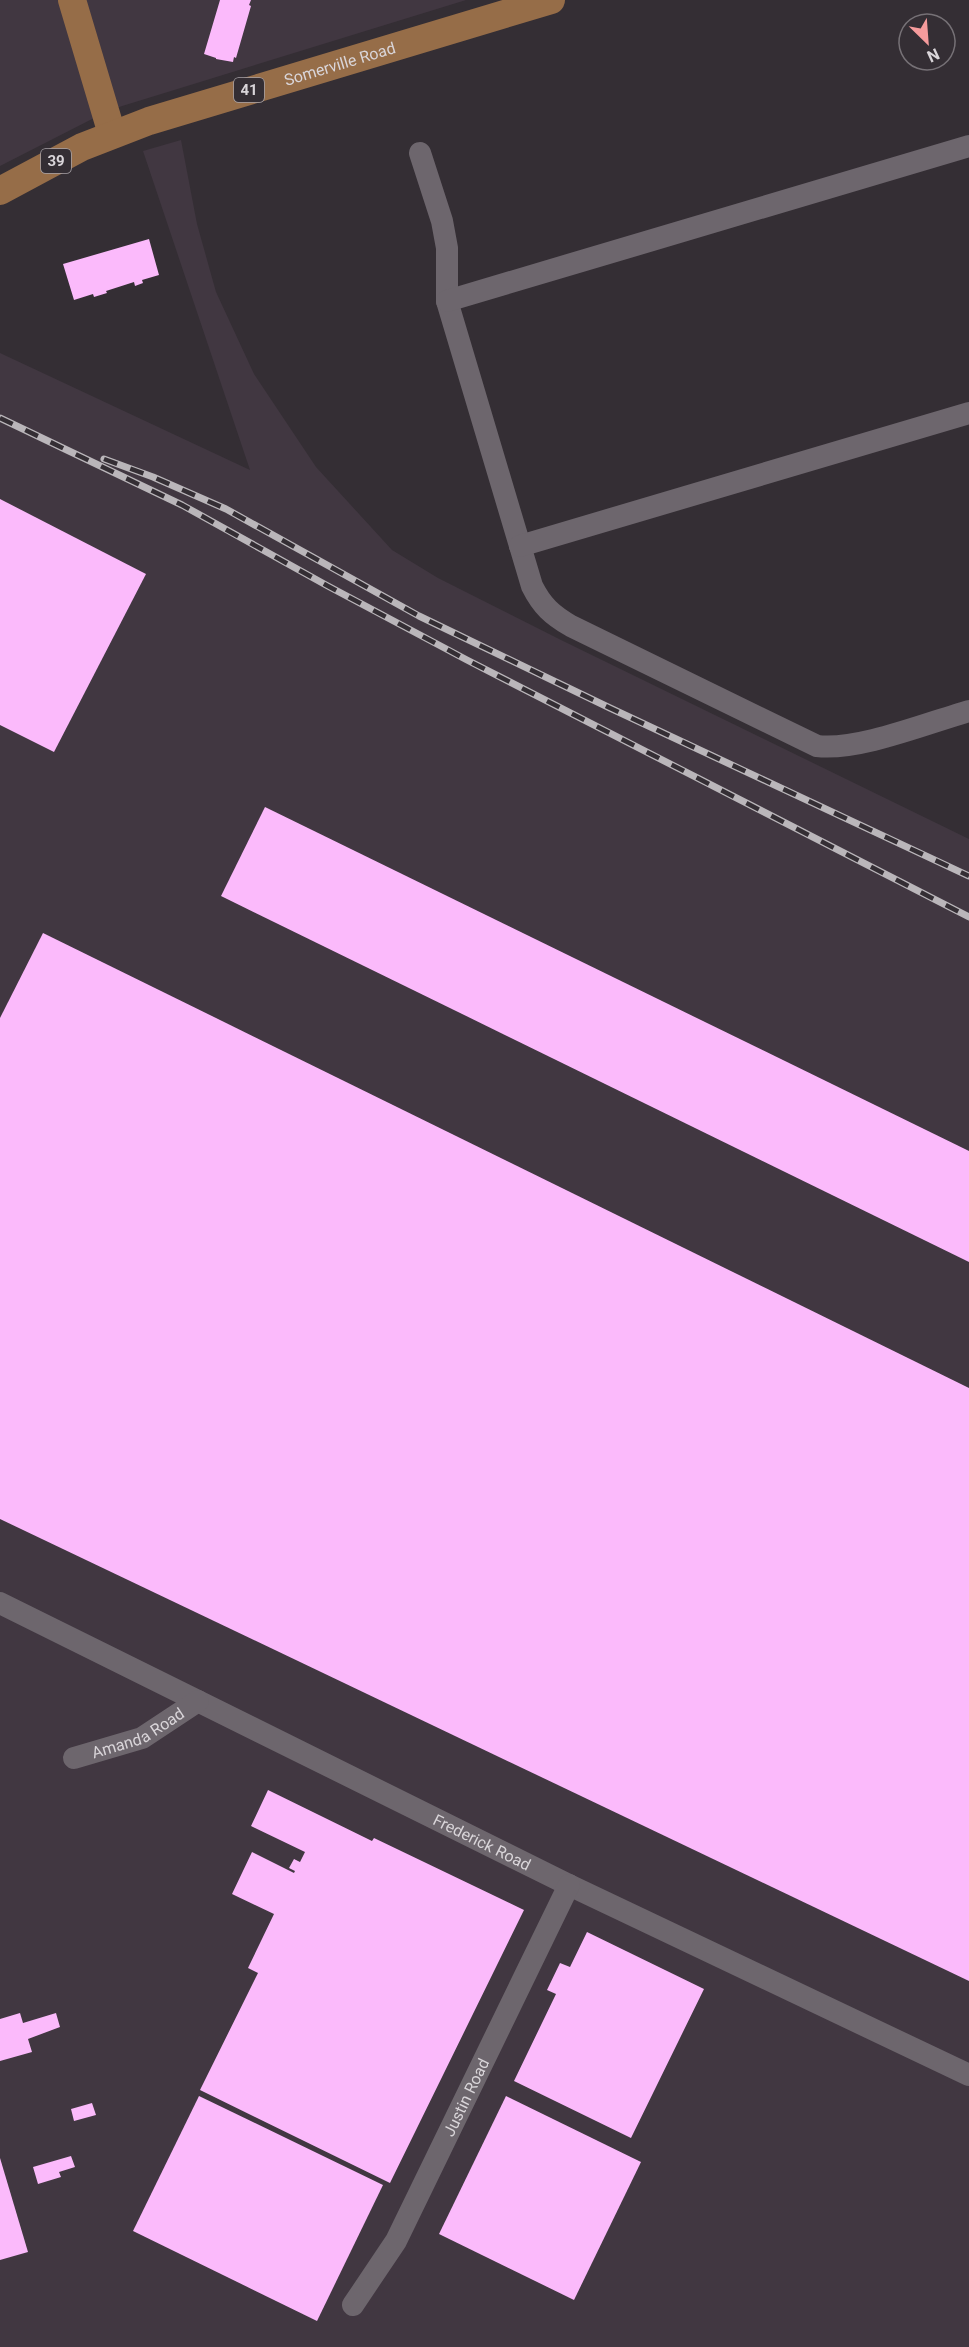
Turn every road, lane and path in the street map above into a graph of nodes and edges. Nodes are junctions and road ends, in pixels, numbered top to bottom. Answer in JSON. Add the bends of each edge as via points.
{"nodes":[{"id":1,"x":72,"y":0,"type":"edge"},
{"id":2,"x":551,"y":0,"type":"edge"},
{"id":3,"x":112,"y":134,"type":"junction"},
{"id":4,"x":969,"y":146,"type":"edge"},
{"id":5,"x":420,"y":153,"type":"dead end"},
{"id":6,"x":0,"y":191,"type":"edge"},
{"id":7,"x":447,"y":301,"type":"junction"},
{"id":8,"x":969,"y":413,"type":"edge"},
{"id":9,"x":520,"y":546,"type":"junction"},
{"id":10,"x":969,"y":711,"type":"edge"},
{"id":11,"x":0,"y":1603,"type":"edge"},
{"id":12,"x":198,"y":1701,"type":"junction"},
{"id":13,"x":74,"y":1758,"type":"dead end"},
{"id":14,"x":569,"y":1885,"type":"junction"},
{"id":15,"x":969,"y":2075,"type":"edge"},
{"id":16,"x":353,"y":2305,"type":"dead end"}],
"edges":[{"from":1,"to":3,"type":"main road"},
{"from":2,"to":3,"type":"main road","name":"Somerville Road","number":"41"},
{"from":3,"to":6,"type":"main road","name":"Somerville Road","number":"39"},
{"from":4,"to":7,"type":"street"},
{"from":5,"to":7,"type":"street","via":[[447,248]]},
{"from":7,"to":9,"type":"street"},
{"from":8,"to":9,"type":"street"},
{"from":9,"to":10,"type":"street","via":[[532,586],[550,614],[817,746],[833,748],[860,743]]},
{"from":11,"to":12,"type":"street","name":"Frederick Road"},
{"from":12,"to":13,"type":"street","name":"Amanda Road","via":[[142,1738]]},
{"from":12,"to":14,"type":"street","name":"Frederick Road"},
{"from":14,"to":15,"type":"street","name":"Frederick Road"},
{"from":14,"to":16,"type":"street","name":"Justin Road","via":[[396,2241]]}]}
